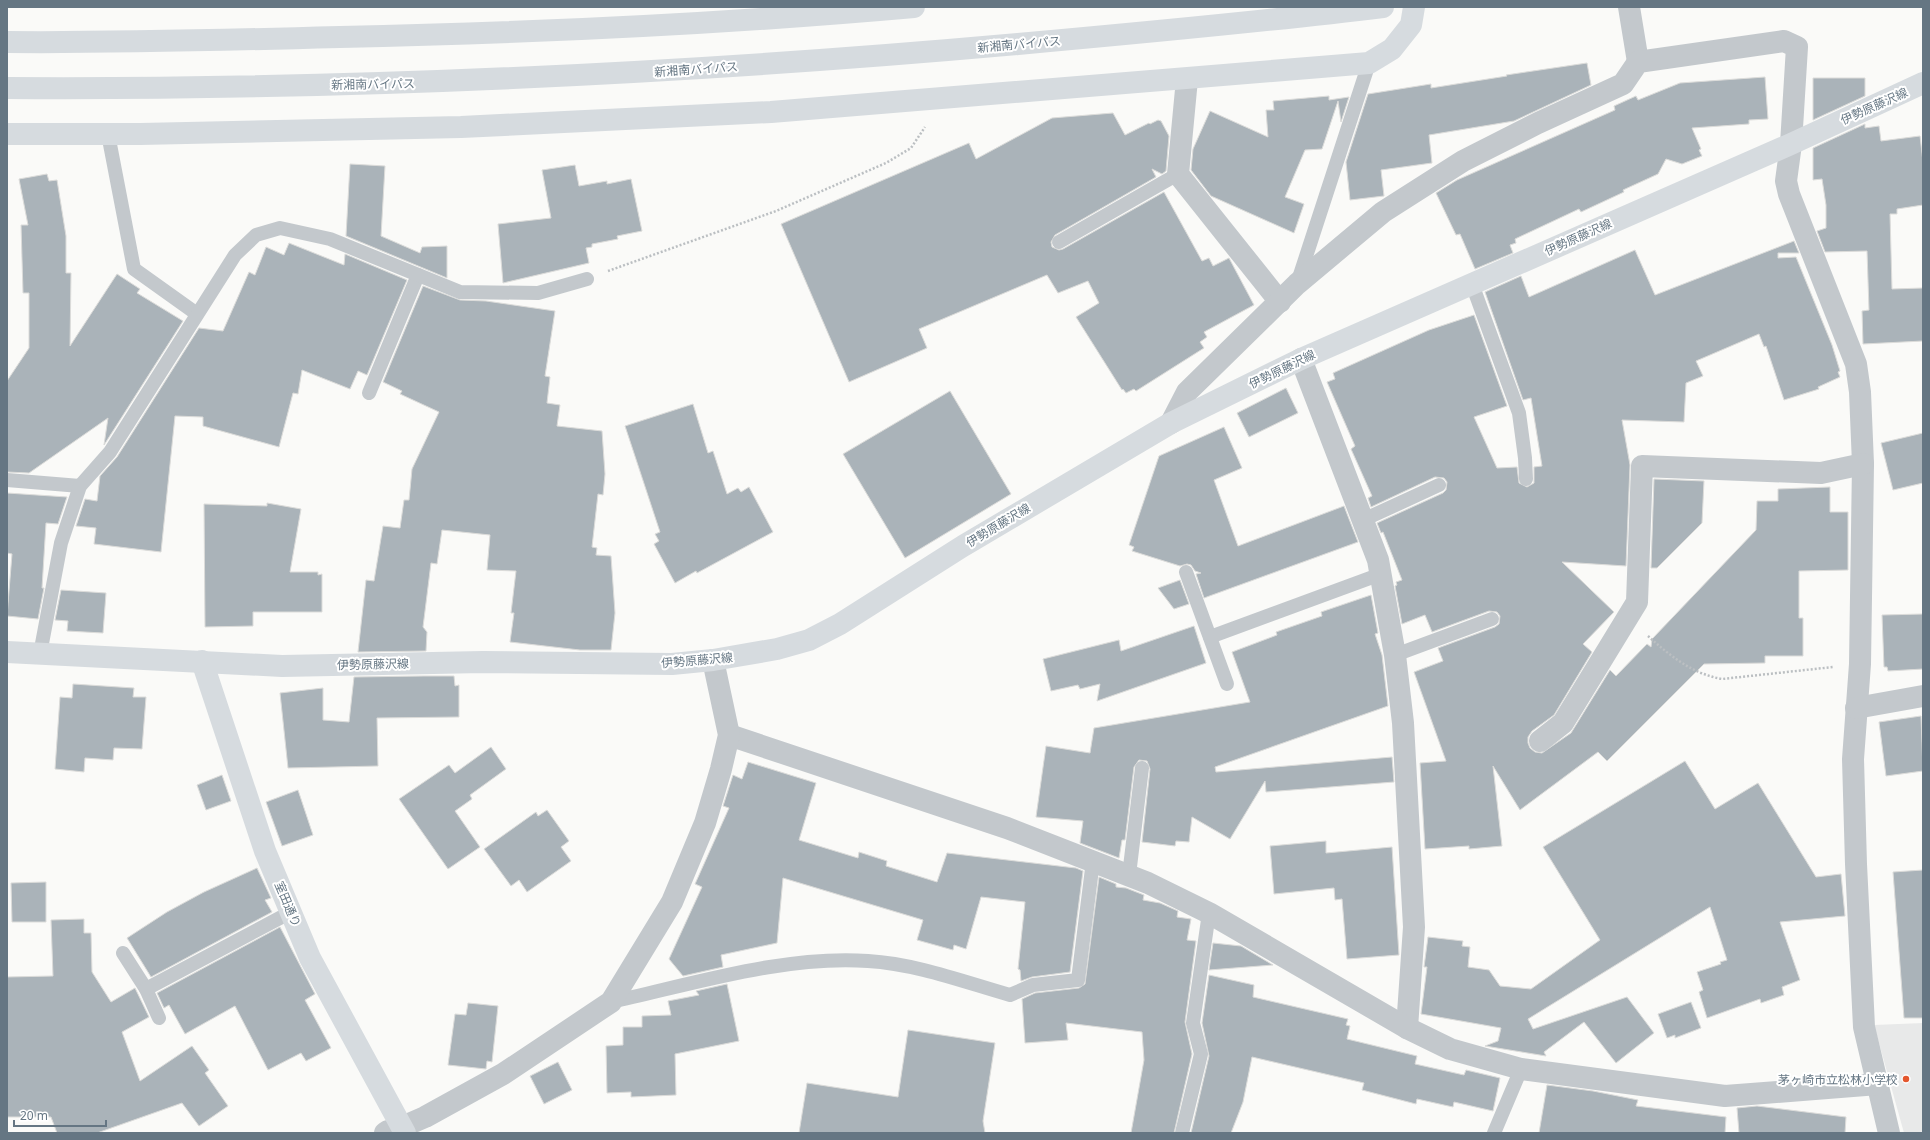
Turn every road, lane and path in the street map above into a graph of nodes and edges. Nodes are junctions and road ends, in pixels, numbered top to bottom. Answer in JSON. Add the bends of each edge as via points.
{"nodes":[{"id":1,"x":914,"y":7,"type":"edge"},
{"id":2,"x":1383,"y":7,"type":"edge"},
{"id":3,"x":1414,"y":7,"type":"edge"},
{"id":4,"x":1629,"y":7,"type":"edge"},
{"id":5,"x":7,"y":42,"type":"edge"},
{"id":6,"x":1638,"y":62,"type":"junction"},
{"id":7,"x":1369,"y":63,"type":"junction"},
{"id":8,"x":1187,"y":79,"type":"junction"},
{"id":9,"x":1923,"y":83,"type":"edge"},
{"id":10,"x":7,"y":88,"type":"edge"},
{"id":11,"x":940,"y":97,"type":"junction"},
{"id":12,"x":7,"y":134,"type":"edge"},
{"id":13,"x":108,"y":134,"type":"junction"},
{"id":14,"x":1791,"y":144,"type":"junction"},
{"id":15,"x":1178,"y":174,"type":"junction"},
{"id":16,"x":1059,"y":242,"type":"dead end"},
{"id":17,"x":418,"y":275,"type":"junction"},
{"id":18,"x":587,"y":279,"type":"joint"},
{"id":19,"x":1297,"y":284,"type":"junction"},
{"id":20,"x":1472,"y":284,"type":"junction"},
{"id":21,"x":1280,"y":302,"type":"junction"},
{"id":22,"x":197,"y":314,"type":"junction"},
{"id":23,"x":1301,"y":359,"type":"junction"},
{"id":24,"x":369,"y":393,"type":"dead end"},
{"id":25,"x":1171,"y":423,"type":"junction"},
{"id":26,"x":1863,"y":464,"type":"junction"},
{"id":27,"x":1526,"y":479,"type":"dead end"},
{"id":28,"x":7,"y":480,"type":"edge"},
{"id":29,"x":1439,"y":485,"type":"dead end"},
{"id":30,"x":80,"y":486,"type":"junction"},
{"id":31,"x":1363,"y":520,"type":"junction"},
{"id":32,"x":1186,"y":572,"type":"dead end"},
{"id":33,"x":1381,"y":574,"type":"junction"},
{"id":34,"x":1492,"y":619,"type":"dead end"},
{"id":35,"x":1628,"y":619,"type":"junction"},
{"id":36,"x":1210,"y":637,"type":"junction"},
{"id":37,"x":7,"y":652,"type":"edge"},
{"id":38,"x":40,"y":654,"type":"junction"},
{"id":39,"x":1395,"y":655,"type":"junction"},
{"id":40,"x":713,"y":660,"type":"junction"},
{"id":41,"x":202,"y":661,"type":"junction"},
{"id":42,"x":1860,"y":664,"type":"junction"},
{"id":43,"x":1227,"y":684,"type":"dead end"},
{"id":44,"x":1923,"y":696,"type":"edge"},
{"id":45,"x":1856,"y":708,"type":"junction"},
{"id":46,"x":729,"y":735,"type":"junction"},
{"id":47,"x":1540,"y":741,"type":"dead end"},
{"id":48,"x":1142,"y":768,"type":"dead end"},
{"id":49,"x":1094,"y":861,"type":"junction"},
{"id":50,"x":1129,"y":875,"type":"junction"},
{"id":51,"x":291,"y":912,"type":"junction"},
{"id":52,"x":1209,"y":913,"type":"junction"},
{"id":53,"x":123,"y":953,"type":"dead end"},
{"id":54,"x":146,"y":989,"type":"junction"},
{"id":55,"x":611,"y":1002,"type":"junction"},
{"id":56,"x":159,"y":1018,"type":"dead end"},
{"id":57,"x":1407,"y":1028,"type":"junction"},
{"id":58,"x":1521,"y":1069,"type":"junction"},
{"id":59,"x":1878,"y":1084,"type":"junction"},
{"id":60,"x":398,"y":1131,"type":"edge"},
{"id":61,"x":1182,"y":1133,"type":"edge"},
{"id":62,"x":1494,"y":1133,"type":"edge"},
{"id":63,"x":1889,"y":1133,"type":"edge"}],
"edges":[{"from":1,"to":5,"type":"main road","via":[[694,23],[505,33]]},
{"from":2,"to":10,"type":"main road","name":"新湘南バイパス","via":[[1169,31],[901,55],[620,74],[441,82]]},
{"from":3,"to":7,"type":"main road","via":[[1411,25],[1392,49]]},
{"from":4,"to":6,"type":"street"},
{"from":6,"to":14,"type":"street","via":[[1784,41],[1797,47]]},
{"from":6,"to":19,"type":"street","via":[[1623,84],[1463,161],[1383,212]]},
{"from":7,"to":8,"type":"main road"},
{"from":7,"to":19,"type":"lane"},
{"from":8,"to":11,"type":"main road"},
{"from":8,"to":15,"type":"street"},
{"from":9,"to":14,"type":"main road","name":"伊勢原藤沢線"},
{"from":11,"to":13,"type":"main road","via":[[771,112],[461,127]]},
{"from":11,"to":18,"type":"path","via":[[922,133],[911,148],[886,163],[776,211]]},
{"from":12,"to":13,"type":"main road"},
{"from":13,"to":22,"type":"lane","via":[[134,269]]},
{"from":14,"to":20,"type":"main road","name":"伊勢原藤沢線"},
{"from":14,"to":26,"type":"street","via":[[1786,181],[1789,194],[1856,364],[1860,392]]},
{"from":15,"to":16,"type":"lane"},
{"from":15,"to":21,"type":"street"},
{"from":17,"to":18,"type":"lane","via":[[460,292],[538,293]]},
{"from":17,"to":22,"type":"lane","via":[[330,239],[280,228],[256,235],[235,255]]},
{"from":17,"to":24,"type":"lane"},
{"from":19,"to":21,"type":"street"},
{"from":20,"to":23,"type":"main road","name":"伊勢原藤沢線"},
{"from":20,"to":27,"type":"lane","via":[[1519,413]]},
{"from":21,"to":25,"type":"street","via":[[1187,392]]},
{"from":22,"to":30,"type":"lane","via":[[110,452]]},
{"from":23,"to":25,"type":"main road","name":"伊勢原藤沢線"},
{"from":23,"to":31,"type":"street"},
{"from":25,"to":40,"type":"main road","name":"伊勢原藤沢線","via":[[963,546],[840,624],[808,640],[777,649]]},
{"from":26,"to":35,"type":"street","via":[[1821,473],[1642,466],[1637,602]]},
{"from":26,"to":42,"type":"street"},
{"from":28,"to":30,"type":"lane"},
{"from":29,"to":31,"type":"lane"},
{"from":30,"to":38,"type":"lane","via":[[61,543]]},
{"from":31,"to":33,"type":"street"},
{"from":32,"to":36,"type":"lane"},
{"from":33,"to":36,"type":"lane"},
{"from":33,"to":39,"type":"street"},
{"from":34,"to":39,"type":"lane"},
{"from":35,"to":42,"type":"path","via":[[1669,655],[1705,676],[1722,679]]},
{"from":35,"to":47,"type":"street","via":[[1562,723]]},
{"from":36,"to":43,"type":"lane"},
{"from":37,"to":38,"type":"main road","name":"伊勢原藤沢線"},
{"from":38,"to":41,"type":"main road","name":"伊勢原藤沢線"},
{"from":39,"to":57,"type":"street","via":[[1403,723],[1414,927]]},
{"from":40,"to":41,"type":"main road","name":"伊勢原藤沢線","via":[[672,664],[484,662],[282,666]]},
{"from":40,"to":46,"type":"street"},
{"from":41,"to":51,"type":"main road","name":"室田通り","via":[[265,851]]},
{"from":42,"to":45,"type":"street"},
{"from":44,"to":45,"type":"street"},
{"from":45,"to":59,"type":"street","via":[[1853,758],[1864,1027]]},
{"from":46,"to":49,"type":"street","via":[[1006,828]]},
{"from":46,"to":55,"type":"street","via":[[705,823],[672,902]]},
{"from":48,"to":50,"type":"lane"},
{"from":49,"to":50,"type":"street"},
{"from":49,"to":55,"type":"lane","via":[[1078,980],[1033,985],[1010,995],[907,966],[869,961],[830,960],[797,963]]},
{"from":50,"to":52,"type":"street"},
{"from":51,"to":54,"type":"lane"},
{"from":51,"to":60,"type":"main road","name":"室田通り","via":[[310,958]]},
{"from":52,"to":57,"type":"street"},
{"from":52,"to":61,"type":"lane","via":[[1193,1023],[1201,1054]]},
{"from":53,"to":54,"type":"lane"},
{"from":54,"to":56,"type":"lane"},
{"from":55,"to":60,"type":"street","via":[[503,1074]]},
{"from":57,"to":58,"type":"street","via":[[1450,1049]]},
{"from":58,"to":59,"type":"street","via":[[1725,1096]]},
{"from":58,"to":62,"type":"lane"},
{"from":59,"to":63,"type":"street"}]}
